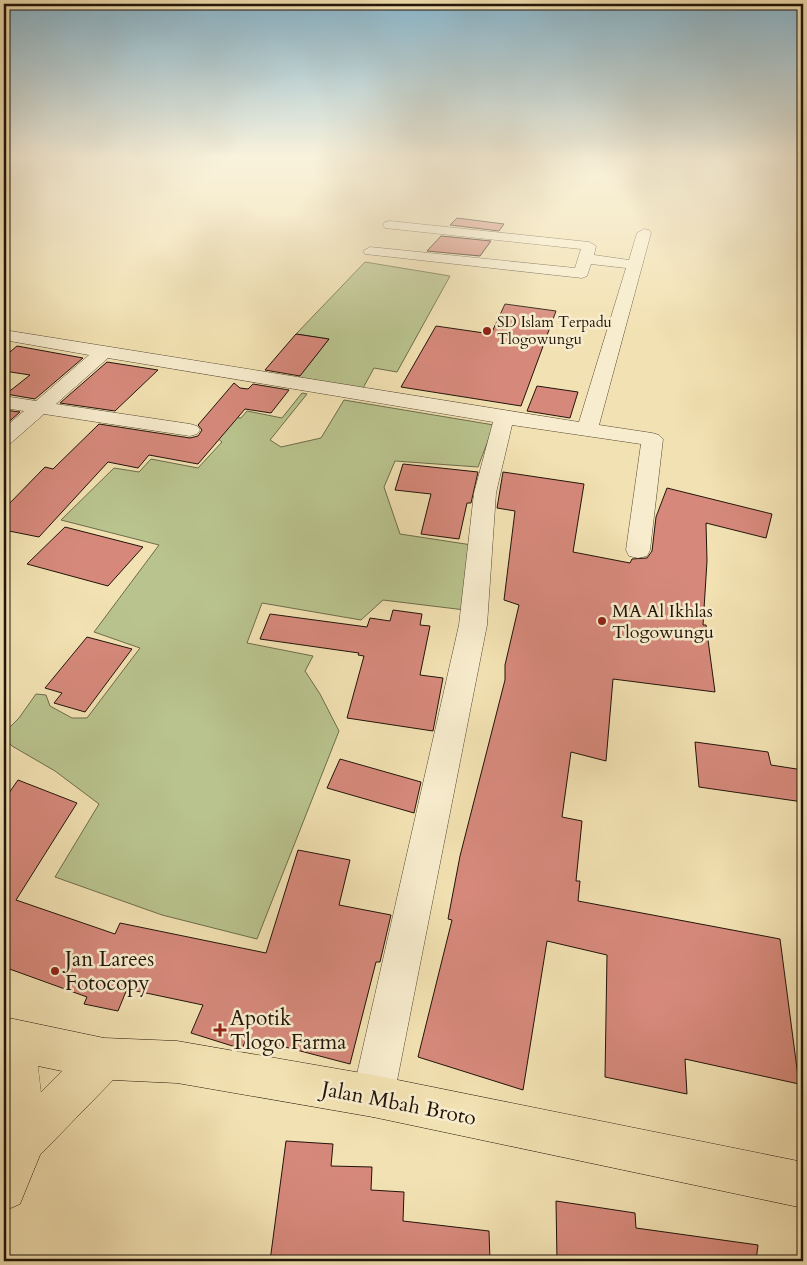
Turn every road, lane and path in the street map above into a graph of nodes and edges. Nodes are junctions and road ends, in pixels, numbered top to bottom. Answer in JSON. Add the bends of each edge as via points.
{"nodes":[{"id":1,"x":390,"y":225,"type":"dead end"},
{"id":2,"x":409,"y":227,"type":"junction"},
{"id":3,"x":644,"y":233,"type":"dead end"},
{"id":4,"x":370,"y":251,"type":"dead end"},
{"id":5,"x":388,"y":252,"type":"junction"},
{"id":6,"x":585,"y":259,"type":"junction"},
{"id":7,"x":635,"y":264,"type":"junction"},
{"id":8,"x":4,"y":335,"type":"edge"},
{"id":9,"x":102,"y":353,"type":"junction"},
{"id":10,"x":4,"y":402,"type":"edge"},
{"id":11,"x":37,"y":408,"type":"junction"},
{"id":12,"x":504,"y":418,"type":"junction"},
{"id":13,"x":190,"y":430,"type":"dead end"},
{"id":14,"x":587,"y":430,"type":"junction"},
{"id":15,"x":4,"y":439,"type":"edge"},
{"id":16,"x":638,"y":550,"type":"dead end"},
{"id":17,"x":9,"y":1039,"type":"edge"},
{"id":18,"x":104,"y":1059,"type":"junction"},
{"id":19,"x":373,"y":1096,"type":"junction"},
{"id":20,"x":24,"y":1140,"type":"junction"},
{"id":21,"x":803,"y":1185,"type":"edge"},
{"id":22,"x":4,"y":1188,"type":"edge"}],
"edges":[{"from":1,"to":2,"type":"street"},
{"from":2,"to":5,"type":"street"},
{"from":2,"to":6,"type":"street","via":[[589,246]]},
{"from":3,"to":7,"type":"street"},
{"from":4,"to":5,"type":"street"},
{"from":5,"to":6,"type":"street","via":[[582,273]]},
{"from":6,"to":7,"type":"street"},
{"from":7,"to":14,"type":"street"},
{"from":8,"to":9,"type":"street"},
{"from":9,"to":11,"type":"street"},
{"from":9,"to":12,"type":"street"},
{"from":10,"to":11,"type":"street"},
{"from":11,"to":13,"type":"street"},
{"from":11,"to":15,"type":"street"},
{"from":12,"to":14,"type":"street"},
{"from":12,"to":19,"type":"street","via":[[485,493],[473,626]]},
{"from":14,"to":16,"type":"street","via":[[652,439]]},
{"from":17,"to":18,"type":"main road","name":"Jalan Mbah Broto"},
{"from":17,"to":20,"type":"main road"},
{"from":18,"to":19,"type":"main road","name":"Jalan Mbah Broto","via":[[177,1062]]},
{"from":18,"to":20,"type":"main road"},
{"from":19,"to":21,"type":"main road","name":"Jalan Mbah Broto"},
{"from":20,"to":22,"type":"main road"}]}
